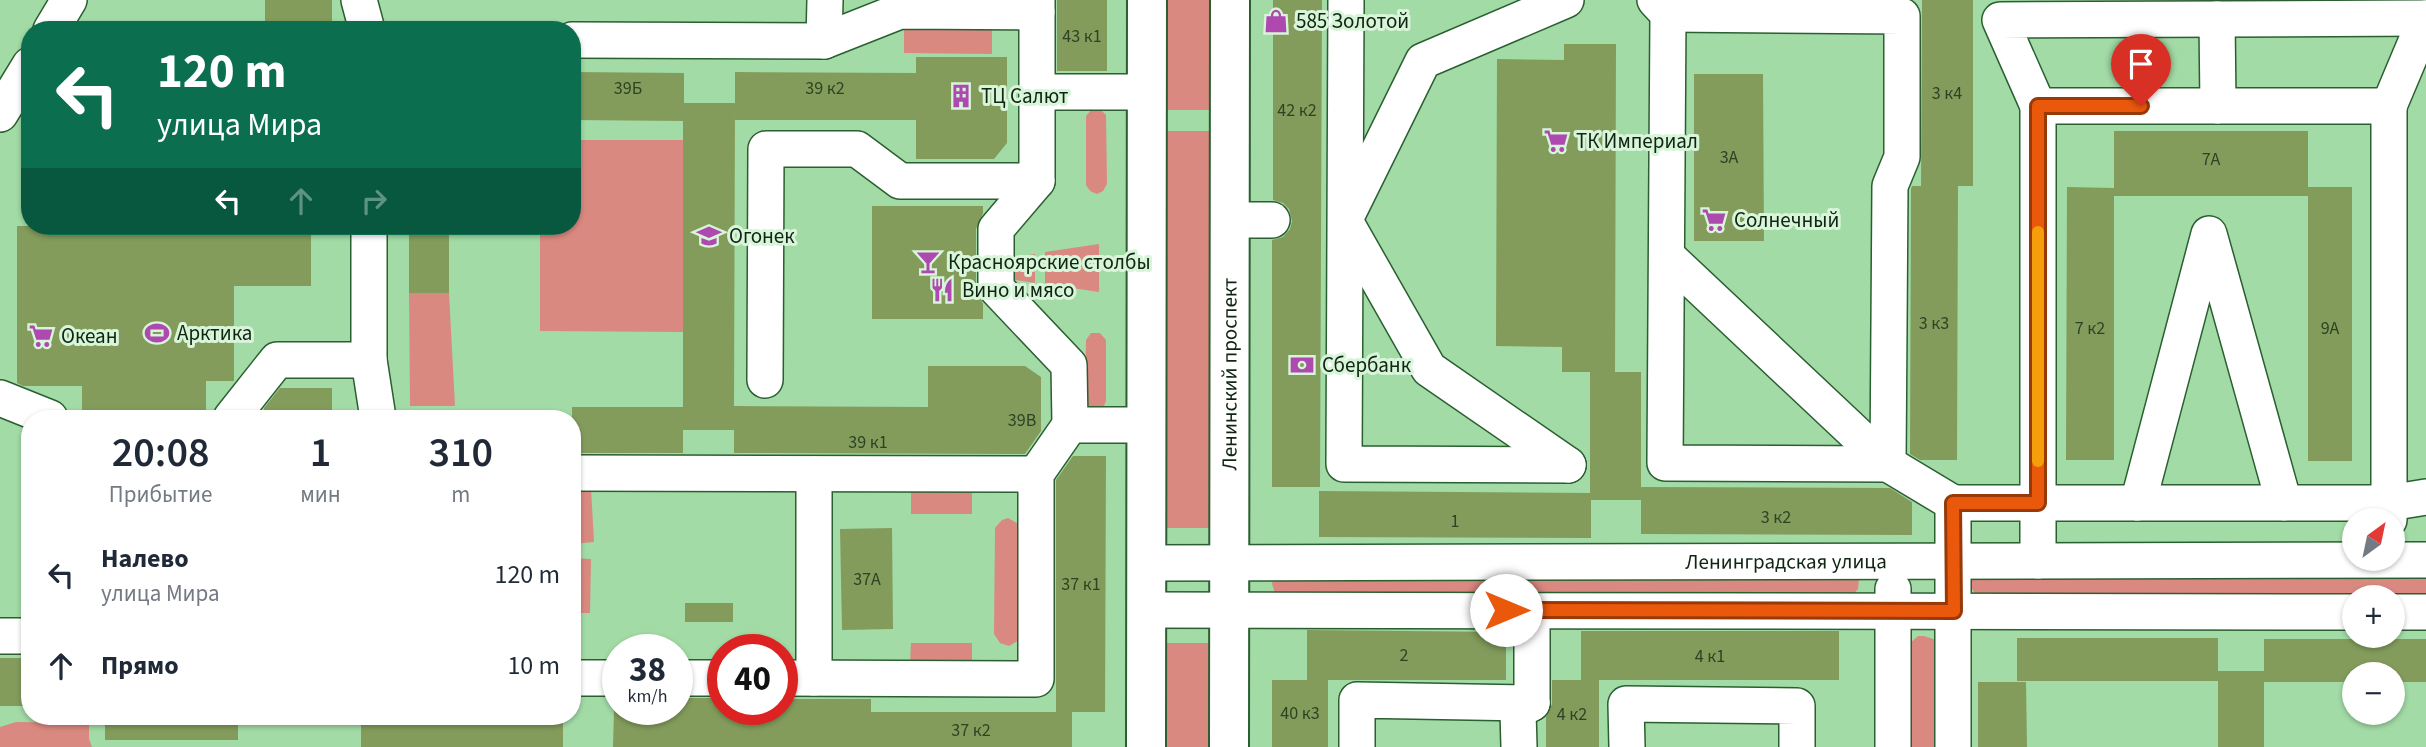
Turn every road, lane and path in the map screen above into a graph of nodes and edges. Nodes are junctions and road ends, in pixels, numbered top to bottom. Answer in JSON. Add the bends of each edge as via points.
{"nodes":[{"id":1,"x":69,"y":0,"type":"edge"},
{"id":2,"x":359,"y":0,"type":"edge"},
{"id":3,"x":825,"y":0,"type":"edge"},
{"id":4,"x":1147,"y":0,"type":"edge"},
{"id":5,"x":1230,"y":0,"type":"edge"},
{"id":6,"x":1346,"y":0,"type":"edge"},
{"id":7,"x":1566,"y":0,"type":"edge"},
{"id":8,"x":1037,"y":6,"type":"edge"},
{"id":9,"x":1662,"y":7,"type":"edge"},
{"id":10,"x":2426,"y":18,"type":"edge"},
{"id":11,"x":2217,"y":19,"type":"junction"},
{"id":12,"x":56,"y":21,"type":"edge"},
{"id":13,"x":365,"y":21,"type":"edge"},
{"id":14,"x":581,"y":40,"type":"edge"},
{"id":15,"x":824,"y":41,"type":"junction"},
{"id":16,"x":21,"y":80,"type":"edge"},
{"id":17,"x":1037,"y":92,"type":"junction"},
{"id":18,"x":1147,"y":92,"type":"junction"},
{"id":19,"x":2038,"y":106,"type":"junction"},
{"id":20,"x":2217,"y":106,"type":"junction"},
{"id":21,"x":2389,"y":106,"type":"junction"},
{"id":22,"x":0,"y":114,"type":"edge"},
{"id":23,"x":1037,"y":181,"type":"junction"},
{"id":24,"x":1229,"y":220,"type":"junction"},
{"id":25,"x":1272,"y":220,"type":"dead end"},
{"id":26,"x":1333,"y":220,"type":"junction"},
{"id":27,"x":369,"y":235,"type":"edge"},
{"id":28,"x":1667,"y":256,"type":"junction"},
{"id":29,"x":369,"y":360,"type":"junction"},
{"id":30,"x":765,"y":380,"type":"dead end"},
{"id":31,"x":0,"y":398,"type":"edge"},
{"id":32,"x":30,"y":410,"type":"edge"},
{"id":33,"x":237,"y":410,"type":"edge"},
{"id":34,"x":377,"y":410,"type":"edge"},
{"id":35,"x":1070,"y":425,"type":"junction"},
{"id":36,"x":1146,"y":425,"type":"junction"},
{"id":37,"x":1888,"y":464,"type":"junction"},
{"id":38,"x":581,"y":473,"type":"edge"},
{"id":39,"x":814,"y":474,"type":"junction"},
{"id":40,"x":1036,"y":474,"type":"junction"},
{"id":41,"x":2426,"y":496,"type":"edge"},
{"id":42,"x":1953,"y":503,"type":"junction"},
{"id":43,"x":2038,"y":503,"type":"junction"},
{"id":44,"x":2138,"y":503,"type":"junction"},
{"id":45,"x":2284,"y":503,"type":"junction"},
{"id":46,"x":2342,"y":508,"type":"edge"},
{"id":47,"x":2389,"y":508,"type":"edge"},
{"id":48,"x":2398,"y":508,"type":"edge"},
{"id":49,"x":2342,"y":559,"type":"edge"},
{"id":50,"x":2405,"y":559,"type":"edge"},
{"id":51,"x":2426,"y":560,"type":"edge"},
{"id":52,"x":1893,"y":561,"type":"junction"},
{"id":53,"x":1954,"y":561,"type":"junction"},
{"id":54,"x":2038,"y":561,"type":"junction"},
{"id":55,"x":1146,"y":562,"type":"junction"},
{"id":56,"x":1229,"y":562,"type":"junction"},
{"id":57,"x":1146,"y":610,"type":"junction"},
{"id":58,"x":1229,"y":610,"type":"junction"},
{"id":59,"x":1532,"y":610,"type":"junction"},
{"id":60,"x":1893,"y":611,"type":"junction"},
{"id":61,"x":1954,"y":611,"type":"junction"},
{"id":62,"x":2342,"y":612,"type":"edge"},
{"id":63,"x":2405,"y":612,"type":"edge"},
{"id":64,"x":2426,"y":612,"type":"edge"},
{"id":65,"x":0,"y":636,"type":"edge"},
{"id":66,"x":21,"y":636,"type":"edge"},
{"id":67,"x":581,"y":678,"type":"edge"},
{"id":68,"x":602,"y":678,"type":"edge"},
{"id":69,"x":798,"y":678,"type":"edge"},
{"id":70,"x":1532,"y":703,"type":"junction"},
{"id":71,"x":1146,"y":747,"type":"edge"},
{"id":72,"x":1229,"y":747,"type":"edge"},
{"id":73,"x":1357,"y":747,"type":"edge"},
{"id":74,"x":1519,"y":747,"type":"edge"},
{"id":75,"x":1627,"y":747,"type":"edge"},
{"id":76,"x":1797,"y":747,"type":"edge"},
{"id":77,"x":1893,"y":747,"type":"edge"},
{"id":78,"x":1953,"y":747,"type":"edge"}],
"edges":[{"from":1,"to":12,"type":"street"},
{"from":2,"to":13,"type":"street"},
{"from":3,"to":15,"type":"street"},
{"from":4,"to":18,"type":"main road"},
{"from":5,"to":24,"type":"main road","name":"Ленинский проспект"},
{"from":6,"to":26,"type":"street"},
{"from":7,"to":26,"type":"street","via":[[1423,61]]},
{"from":8,"to":15,"type":"street","via":[[900,11]]},
{"from":8,"to":17,"type":"street"},
{"from":9,"to":28,"type":"street"},
{"from":9,"to":37,"type":"street","via":[[1902,16],[1902,157],[1890,186]]},
{"from":10,"to":11,"type":"street"},
{"from":10,"to":21,"type":"street"},
{"from":11,"to":19,"type":"street","via":[[2000,20]]},
{"from":11,"to":20,"type":"street"},
{"from":14,"to":15,"type":"street"},
{"from":16,"to":22,"type":"street"},
{"from":17,"to":18,"type":"street"},
{"from":17,"to":23,"type":"street"},
{"from":18,"to":36,"type":"main road"},
{"from":19,"to":20,"type":"street"},
{"from":19,"to":43,"type":"street"},
{"from":20,"to":21,"type":"street"},
{"from":21,"to":47,"type":"street"},
{"from":23,"to":30,"type":"street","via":[[900,181],[857,149],[766,149]]},
{"from":23,"to":35,"type":"street","via":[[996,229],[996,288],[1069,365]]},
{"from":24,"to":25,"type":"street"},
{"from":24,"to":56,"type":"main road","name":"Ленинский проспект"},
{"from":26,"to":26,"type":"street","via":[[1344,464],[1568,465],[1429,369]]},
{"from":27,"to":29,"type":"street"},
{"from":28,"to":37,"type":"street"},
{"from":28,"to":37,"type":"street","via":[[1665,463]]},
{"from":29,"to":33,"type":"street","via":[[277,360]]},
{"from":29,"to":34,"type":"street"},
{"from":31,"to":32,"type":"street"},
{"from":35,"to":36,"type":"street"},
{"from":35,"to":40,"type":"street"},
{"from":36,"to":55,"type":"main road"},
{"from":37,"to":42,"type":"street"},
{"from":38,"to":39,"type":"street"},
{"from":39,"to":40,"type":"street"},
{"from":39,"to":69,"type":"street"},
{"from":40,"to":69,"type":"street","via":[[1036,679]]},
{"from":41,"to":48,"type":"street"},
{"from":42,"to":43,"type":"street"},
{"from":42,"to":53,"type":"street"},
{"from":43,"to":44,"type":"street"},
{"from":43,"to":54,"type":"street"},
{"from":44,"to":45,"type":"street"},
{"from":44,"to":45,"type":"street","via":[[2208,234]]},
{"from":45,"to":46,"type":"street"},
{"from":49,"to":54,"type":"street","name":"Ленинградская улица"},
{"from":50,"to":51,"type":"street","name":"Ленинградская улица"},
{"from":52,"to":53,"type":"street","name":"Ленинградская улица"},
{"from":52,"to":56,"type":"street","name":"Ленинградская улица"},
{"from":52,"to":60,"type":"street"},
{"from":53,"to":54,"type":"street","name":"Ленинградская улица"},
{"from":53,"to":61,"type":"street"},
{"from":55,"to":56,"type":"street","name":"Ленинградская улица"},
{"from":55,"to":57,"type":"main road"},
{"from":56,"to":58,"type":"main road","name":"Ленинский проспект"},
{"from":57,"to":58,"type":"street"},
{"from":57,"to":71,"type":"main road"},
{"from":58,"to":59,"type":"street"},
{"from":58,"to":72,"type":"main road","name":"Ленинский проспект"},
{"from":59,"to":60,"type":"street"},
{"from":59,"to":70,"type":"street"},
{"from":60,"to":61,"type":"street"},
{"from":60,"to":77,"type":"street"},
{"from":61,"to":62,"type":"street"},
{"from":61,"to":78,"type":"street"},
{"from":63,"to":64,"type":"street"},
{"from":65,"to":66,"type":"street"},
{"from":67,"to":68,"type":"street"},
{"from":70,"to":73,"type":"street","via":[[1357,700]]},
{"from":70,"to":74,"type":"street","via":[[1518,711]]},
{"from":75,"to":76,"type":"street","via":[[1626,704],[1797,706]]}]}
